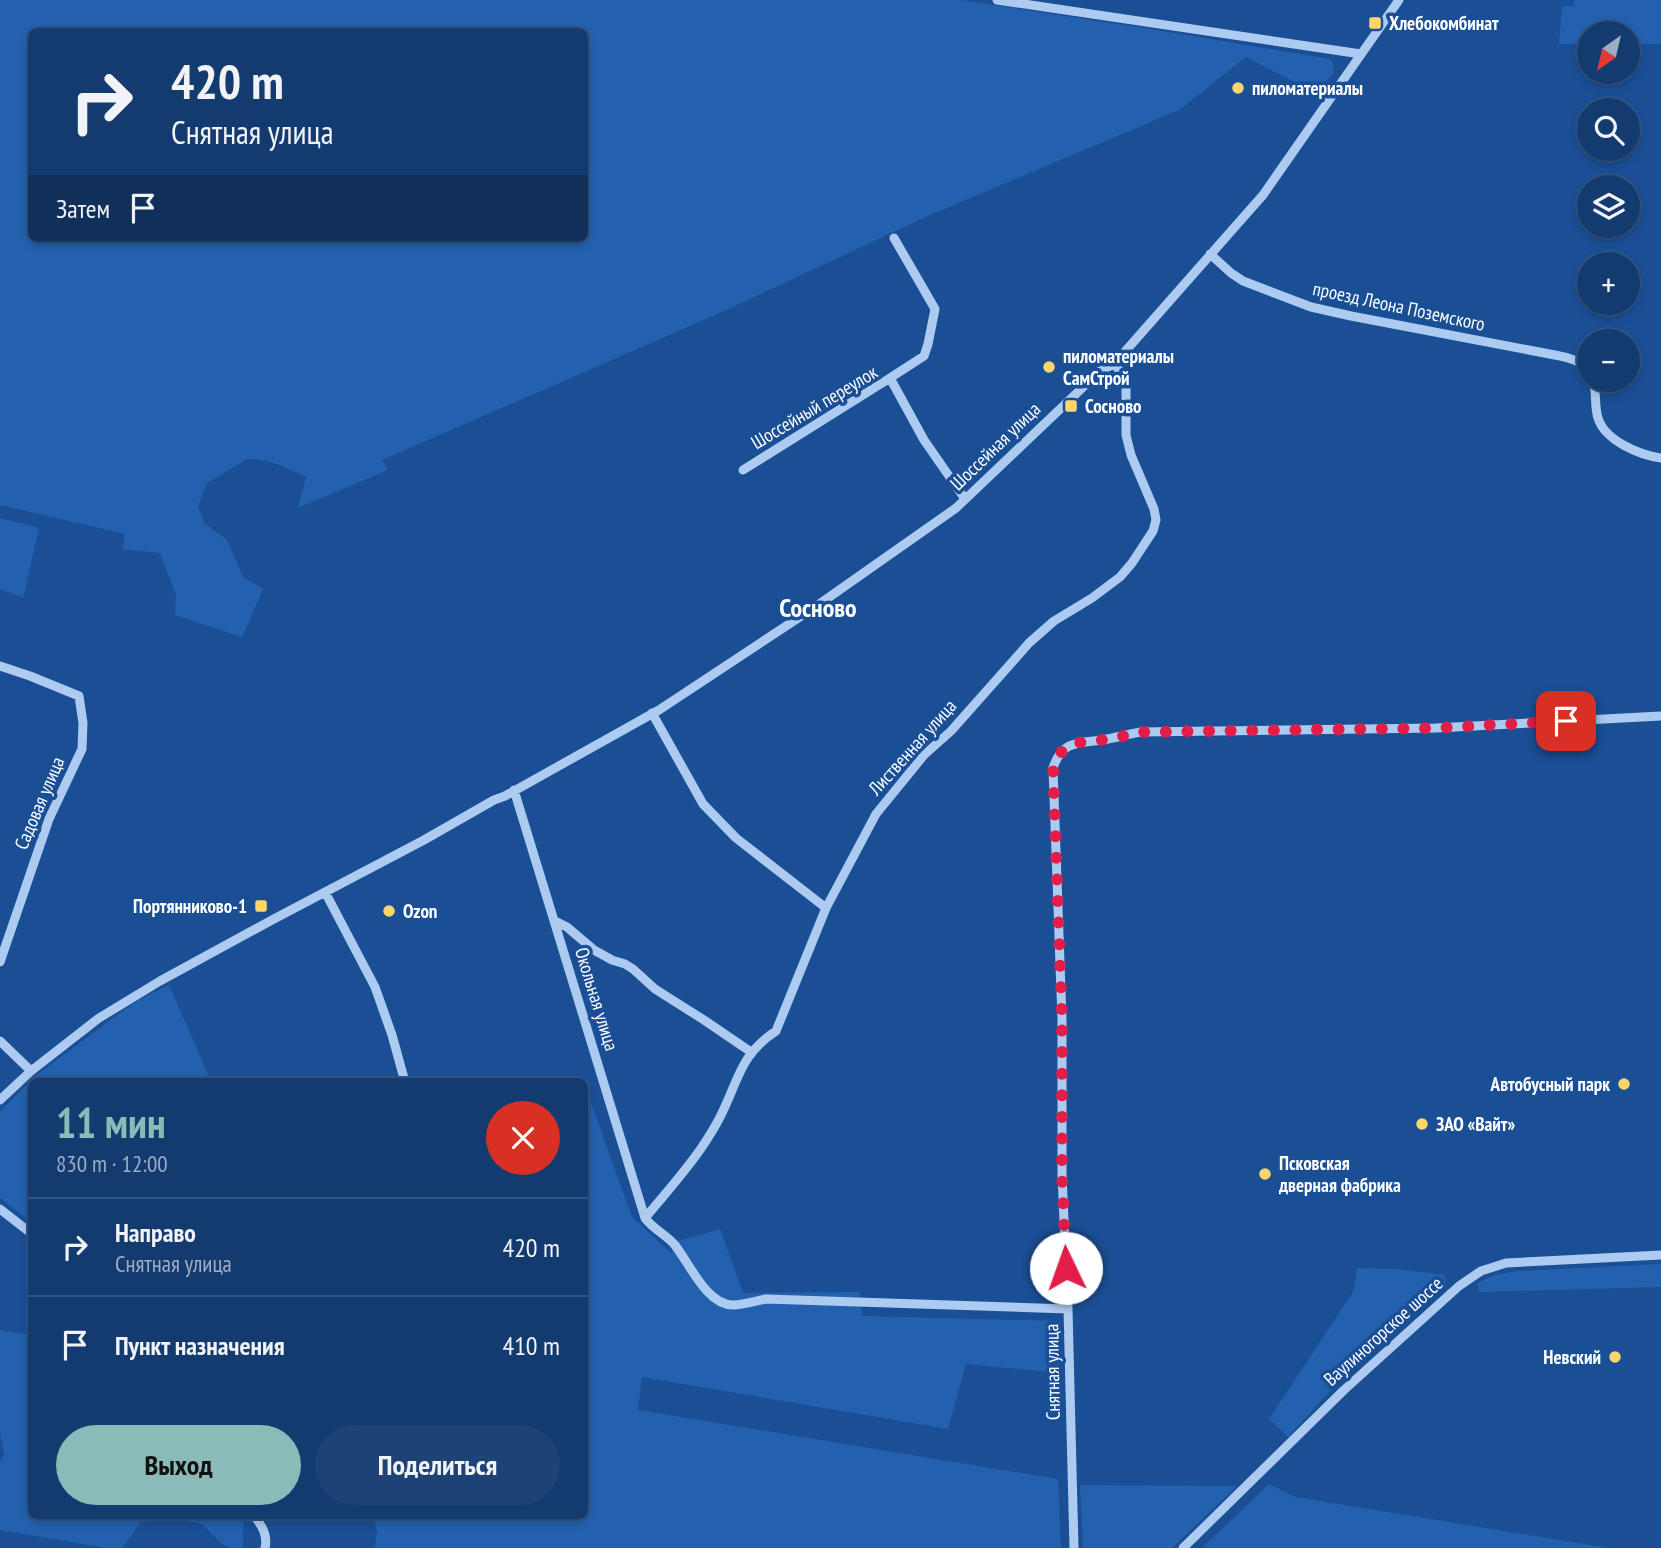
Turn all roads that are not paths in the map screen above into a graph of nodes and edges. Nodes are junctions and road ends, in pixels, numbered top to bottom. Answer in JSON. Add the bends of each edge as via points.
{"nodes":[{"id":1,"x":997,"y":0,"type":"edge"},
{"id":2,"x":1399,"y":0,"type":"edge"},
{"id":3,"x":1361,"y":54,"type":"junction"},
{"id":4,"x":894,"y":238,"type":"dead end"},
{"id":5,"x":1210,"y":254,"type":"junction"},
{"id":6,"x":1577,"y":361,"type":"edge"},
{"id":7,"x":1114,"y":364,"type":"junction"},
{"id":8,"x":890,"y":377,"type":"junction"},
{"id":9,"x":1595,"y":392,"type":"edge"},
{"id":10,"x":1661,"y":458,"type":"edge"},
{"id":11,"x":743,"y":470,"type":"dead end"},
{"id":12,"x":965,"y":499,"type":"junction"},
{"id":13,"x":0,"y":666,"type":"edge"},
{"id":14,"x":652,"y":713,"type":"junction"},
{"id":15,"x":1661,"y":716,"type":"edge"},
{"id":16,"x":514,"y":790,"type":"junction"},
{"id":17,"x":325,"y":892,"type":"junction"},
{"id":18,"x":826,"y":908,"type":"junction"},
{"id":19,"x":555,"y":921,"type":"junction"},
{"id":20,"x":0,"y":962,"type":"edge"},
{"id":21,"x":0,"y":1041,"type":"edge"},
{"id":22,"x":751,"y":1052,"type":"junction"},
{"id":23,"x":31,"y":1071,"type":"junction"},
{"id":24,"x":404,"y":1078,"type":"edge"},
{"id":25,"x":0,"y":1100,"type":"edge"},
{"id":26,"x":0,"y":1209,"type":"edge"},
{"id":27,"x":645,"y":1218,"type":"junction"},
{"id":28,"x":28,"y":1231,"type":"edge"},
{"id":29,"x":1661,"y":1255,"type":"edge"},
{"id":30,"x":1068,"y":1309,"type":"junction"},
{"id":31,"x":257,"y":1519,"type":"edge"},
{"id":32,"x":265,"y":1548,"type":"edge"},
{"id":33,"x":1074,"y":1548,"type":"edge"},
{"id":34,"x":1183,"y":1548,"type":"edge"}],
"edges":[{"from":1,"to":3,"type":"street"},
{"from":2,"to":3,"type":"street","name":"Шоссейная улица"},
{"from":3,"to":5,"type":"street","name":"Шоссейная улица","via":[[1263,195]]},
{"from":4,"to":8,"type":"street","via":[[934,309],[924,356]]},
{"from":5,"to":6,"type":"street","name":"проезд Леона Поземского","via":[[1243,281],[1311,307]]},
{"from":5,"to":7,"type":"street","name":"Шоссейная улица"},
{"from":7,"to":12,"type":"street","name":"Шоссейная улица","via":[[1100,371]]},
{"from":7,"to":18,"type":"street","name":"Лиственная улица","via":[[1126,379],[1126,435],[1154,509],[1153,531],[1121,577],[1029,643],[924,755],[876,814]]},
{"from":8,"to":11,"type":"street","name":"Шоссейный переулок"},
{"from":8,"to":12,"type":"street","name":"Шоссейный переулок","via":[[924,440]]},
{"from":9,"to":10,"type":"street","via":[[1602,427],[1628,448]]},
{"from":12,"to":14,"type":"street","name":"Шоссейная улица","via":[[818,605]]},
{"from":13,"to":20,"type":"street","name":"Садовая улица","via":[[79,696],[83,723],[82,749],[49,819]]},
{"from":14,"to":16,"type":"street","name":"Шоссейная улица"},
{"from":14,"to":18,"type":"street","via":[[703,804],[736,838]]},
{"from":15,"to":30,"type":"street","name":"Снятная улица","via":[[1436,728],[1141,732],[1076,742],[1059,754],[1053,768]]},
{"from":16,"to":17,"type":"street","name":"Шоссейная улица"},
{"from":16,"to":19,"type":"street","name":"Окольная улица"},
{"from":17,"to":23,"type":"street","name":"Шоссейная улица","via":[[99,1018]]},
{"from":17,"to":24,"type":"street","via":[[375,987]]},
{"from":18,"to":22,"type":"street","name":"Лиственная улица","via":[[776,1031]]},
{"from":19,"to":22,"type":"street"},
{"from":19,"to":27,"type":"street","name":"Окольная улица"},
{"from":21,"to":23,"type":"street"},
{"from":22,"to":27,"type":"street","name":"Лиственная улица","via":[[701,1148]]},
{"from":23,"to":25,"type":"street","name":"Шоссейная улица"},
{"from":26,"to":28,"type":"street"},
{"from":27,"to":30,"type":"street","via":[[673,1242],[711,1295],[729,1306],[766,1299]]},
{"from":29,"to":34,"type":"street","name":"Ваулиногорское шоссе","via":[[1506,1263],[1481,1271],[1344,1390]]},
{"from":30,"to":33,"type":"street","name":"Снятная улица"},
{"from":31,"to":32,"type":"street"}]}
